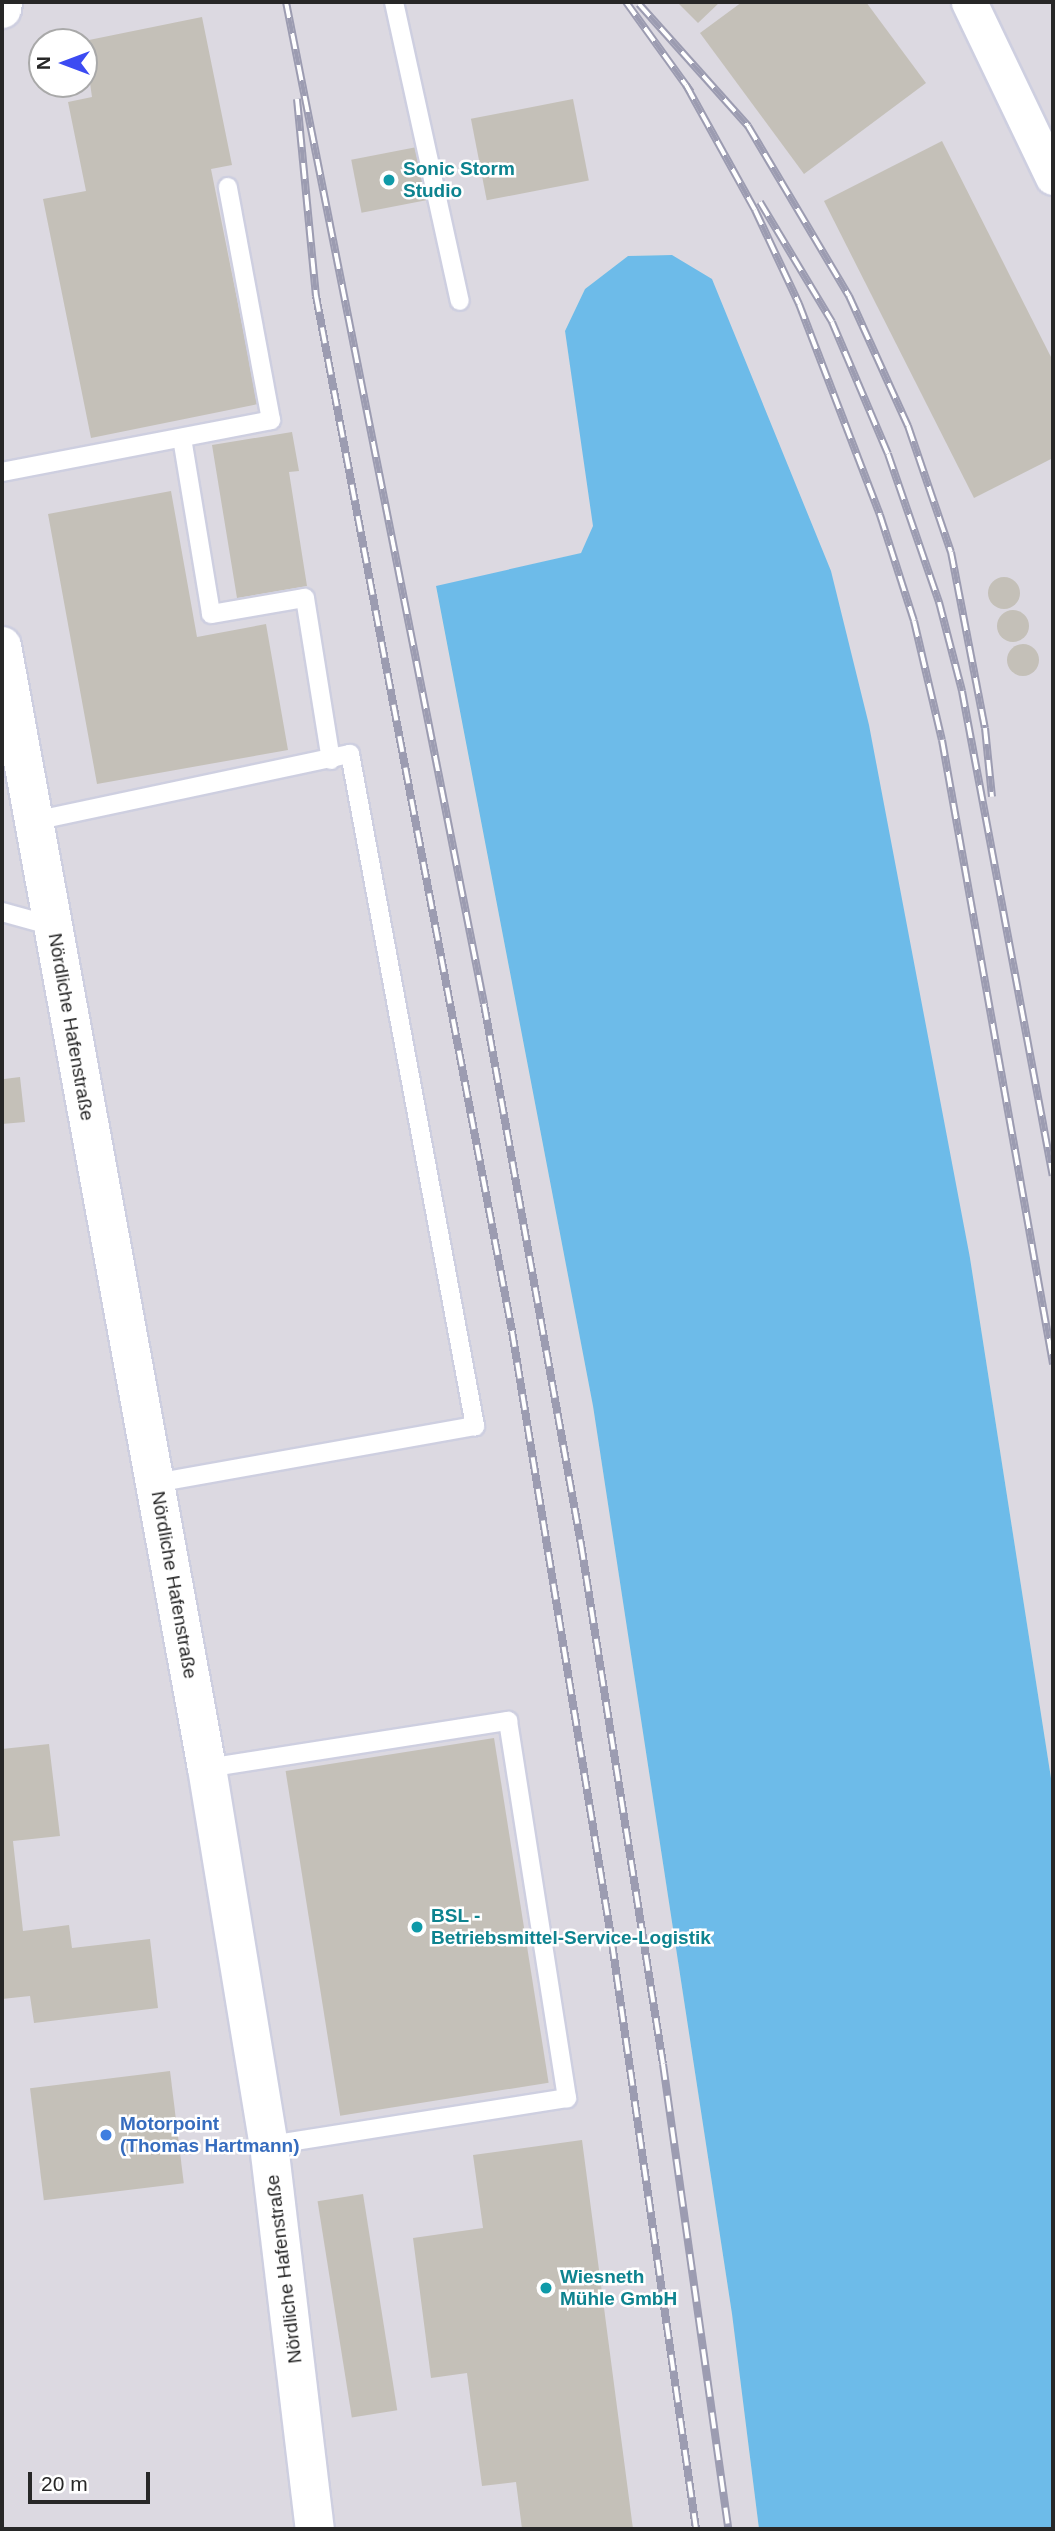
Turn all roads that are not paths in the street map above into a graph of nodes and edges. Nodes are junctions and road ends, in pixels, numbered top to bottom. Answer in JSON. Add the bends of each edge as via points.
{"nodes":[{"id":1,"x":3,"y":2,"type":"edge"},
{"id":2,"x":394,"y":2,"type":"edge"},
{"id":3,"x":969,"y":2,"type":"edge"},
{"id":4,"x":2,"y":9,"type":"edge"},
{"id":5,"x":1053,"y":177,"type":"edge"},
{"id":6,"x":228,"y":187,"type":"dead end"},
{"id":7,"x":460,"y":301,"type":"dead end"},
{"id":8,"x":182,"y":438,"type":"junction"},
{"id":9,"x":2,"y":472,"type":"edge"},
{"id":10,"x":2,"y":646,"type":"edge"},
{"id":11,"x":331,"y":760,"type":"junction"},
{"id":12,"x":34,"y":821,"type":"junction"},
{"id":13,"x":2,"y":912,"type":"edge"},
{"id":14,"x":53,"y":926,"type":"junction"},
{"id":15,"x":155,"y":1483,"type":"junction"},
{"id":16,"x":207,"y":1768,"type":"junction"},
{"id":17,"x":269,"y":2145,"type":"junction"},
{"id":18,"x":316,"y":2529,"type":"edge"}],
"edges":[{"from":1,"to":4,"type":"street"},
{"from":2,"to":7,"type":"lane"},
{"from":3,"to":5,"type":"street"},
{"from":6,"to":8,"type":"lane","via":[[271,420]]},
{"from":8,"to":9,"type":"lane"},
{"from":8,"to":11,"type":"lane","via":[[211,614],[305,598]]},
{"from":10,"to":12,"type":"street","name":"Nördliche Hafenstraße"},
{"from":11,"to":12,"type":"lane"},
{"from":11,"to":15,"type":"lane","via":[[350,754],[475,1426]]},
{"from":12,"to":14,"type":"street","name":"Nördliche Hafenstraße"},
{"from":13,"to":14,"type":"lane"},
{"from":14,"to":15,"type":"street","name":"Nördliche Hafenstraße"},
{"from":15,"to":16,"type":"street","name":"Nördliche Hafenstraße"},
{"from":16,"to":17,"type":"street","name":"Nördliche Hafenstraße"},
{"from":16,"to":17,"type":"lane","via":[[508,1721],[567,2098]]},
{"from":17,"to":18,"type":"street","name":"Nördliche Hafenstraße"}]}
